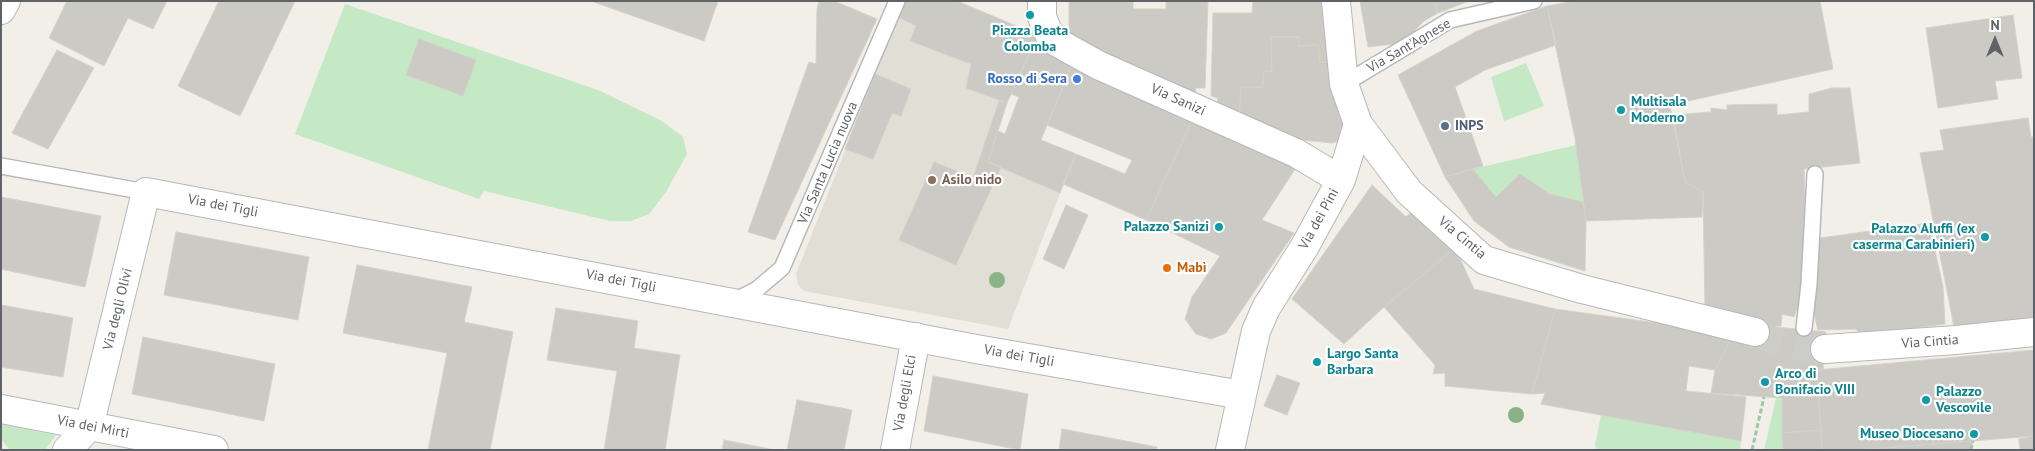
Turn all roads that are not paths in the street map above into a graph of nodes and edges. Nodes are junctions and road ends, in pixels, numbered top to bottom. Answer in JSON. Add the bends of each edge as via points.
{"nodes":[{"id":1,"x":6,"y":1,"type":"edge"},
{"id":2,"x":897,"y":1,"type":"edge"},
{"id":3,"x":1042,"y":1,"type":"edge"},
{"id":4,"x":1336,"y":1,"type":"edge"},
{"id":5,"x":1534,"y":1,"type":"edge"},
{"id":6,"x":1,"y":10,"type":"edge"},
{"id":7,"x":1344,"y":84,"type":"junction"},
{"id":8,"x":1358,"y":124,"type":"junction"},
{"id":9,"x":1,"y":166,"type":"edge"},
{"id":10,"x":1815,"y":174,"type":"dead end"},
{"id":11,"x":1341,"y":180,"type":"junction"},
{"id":12,"x":146,"y":192,"type":"junction"},
{"id":13,"x":732,"y":302,"type":"junction"},
{"id":14,"x":1804,"y":328,"type":"dead end"},
{"id":15,"x":1755,"y":332,"type":"tunnel mouth"},
{"id":16,"x":2034,"y":332,"type":"edge"},
{"id":17,"x":916,"y":337,"type":"junction"},
{"id":18,"x":1825,"y":349,"type":"tunnel mouth"},
{"id":19,"x":1242,"y":395,"type":"junction"},
{"id":20,"x":1,"y":409,"type":"edge"},
{"id":21,"x":89,"y":427,"type":"junction"},
{"id":22,"x":67,"y":450,"type":"edge"},
{"id":23,"x":214,"y":450,"type":"edge"},
{"id":24,"x":895,"y":450,"type":"edge"},
{"id":25,"x":1230,"y":450,"type":"edge"}],
"edges":[{"from":1,"to":6,"type":"street"},
{"from":2,"to":13,"type":"lane","name":"Via Santa Lucia nuova","via":[[782,268],[756,290]]},
{"from":3,"to":11,"type":"street","name":"Via Sanizi","via":[[1042,17],[1051,39],[1098,65],[1296,153]]},
{"from":4,"to":7,"type":"street","name":"Via Cintia"},
{"from":5,"to":7,"type":"lane","name":"Via Sant'Agnese","via":[[1450,20]]},
{"from":7,"to":8,"type":"street","name":"Via Cintia"},
{"from":8,"to":11,"type":"street","name":"Via dei Pini"},
{"from":8,"to":15,"type":"street","name":"Via Cintia","via":[[1409,192],[1484,260],[1582,289]]},
{"from":9,"to":12,"type":"lane","name":"Via dei Tigli"},
{"from":10,"to":14,"type":"lane"},
{"from":11,"to":19,"type":"street","name":"Via dei Pini","via":[[1266,308],[1256,331]]},
{"from":12,"to":13,"type":"street","name":"Via dei Tigli"},
{"from":12,"to":21,"type":"street","name":"Via degli Olivi"},
{"from":13,"to":17,"type":"street","name":"Via dei Tigli"},
{"from":16,"to":18,"type":"street","name":"Via Cintia"},
{"from":17,"to":19,"type":"street","name":"Via dei Tigli"},
{"from":17,"to":24,"type":"street","name":"Via degli Elci"},
{"from":19,"to":25,"type":"street","name":"Via dei Pini"},
{"from":20,"to":21,"type":"street","name":"Via dei Mirti"},
{"from":21,"to":22,"type":"street"},
{"from":21,"to":23,"type":"street","name":"Via dei Mirti"}]}
